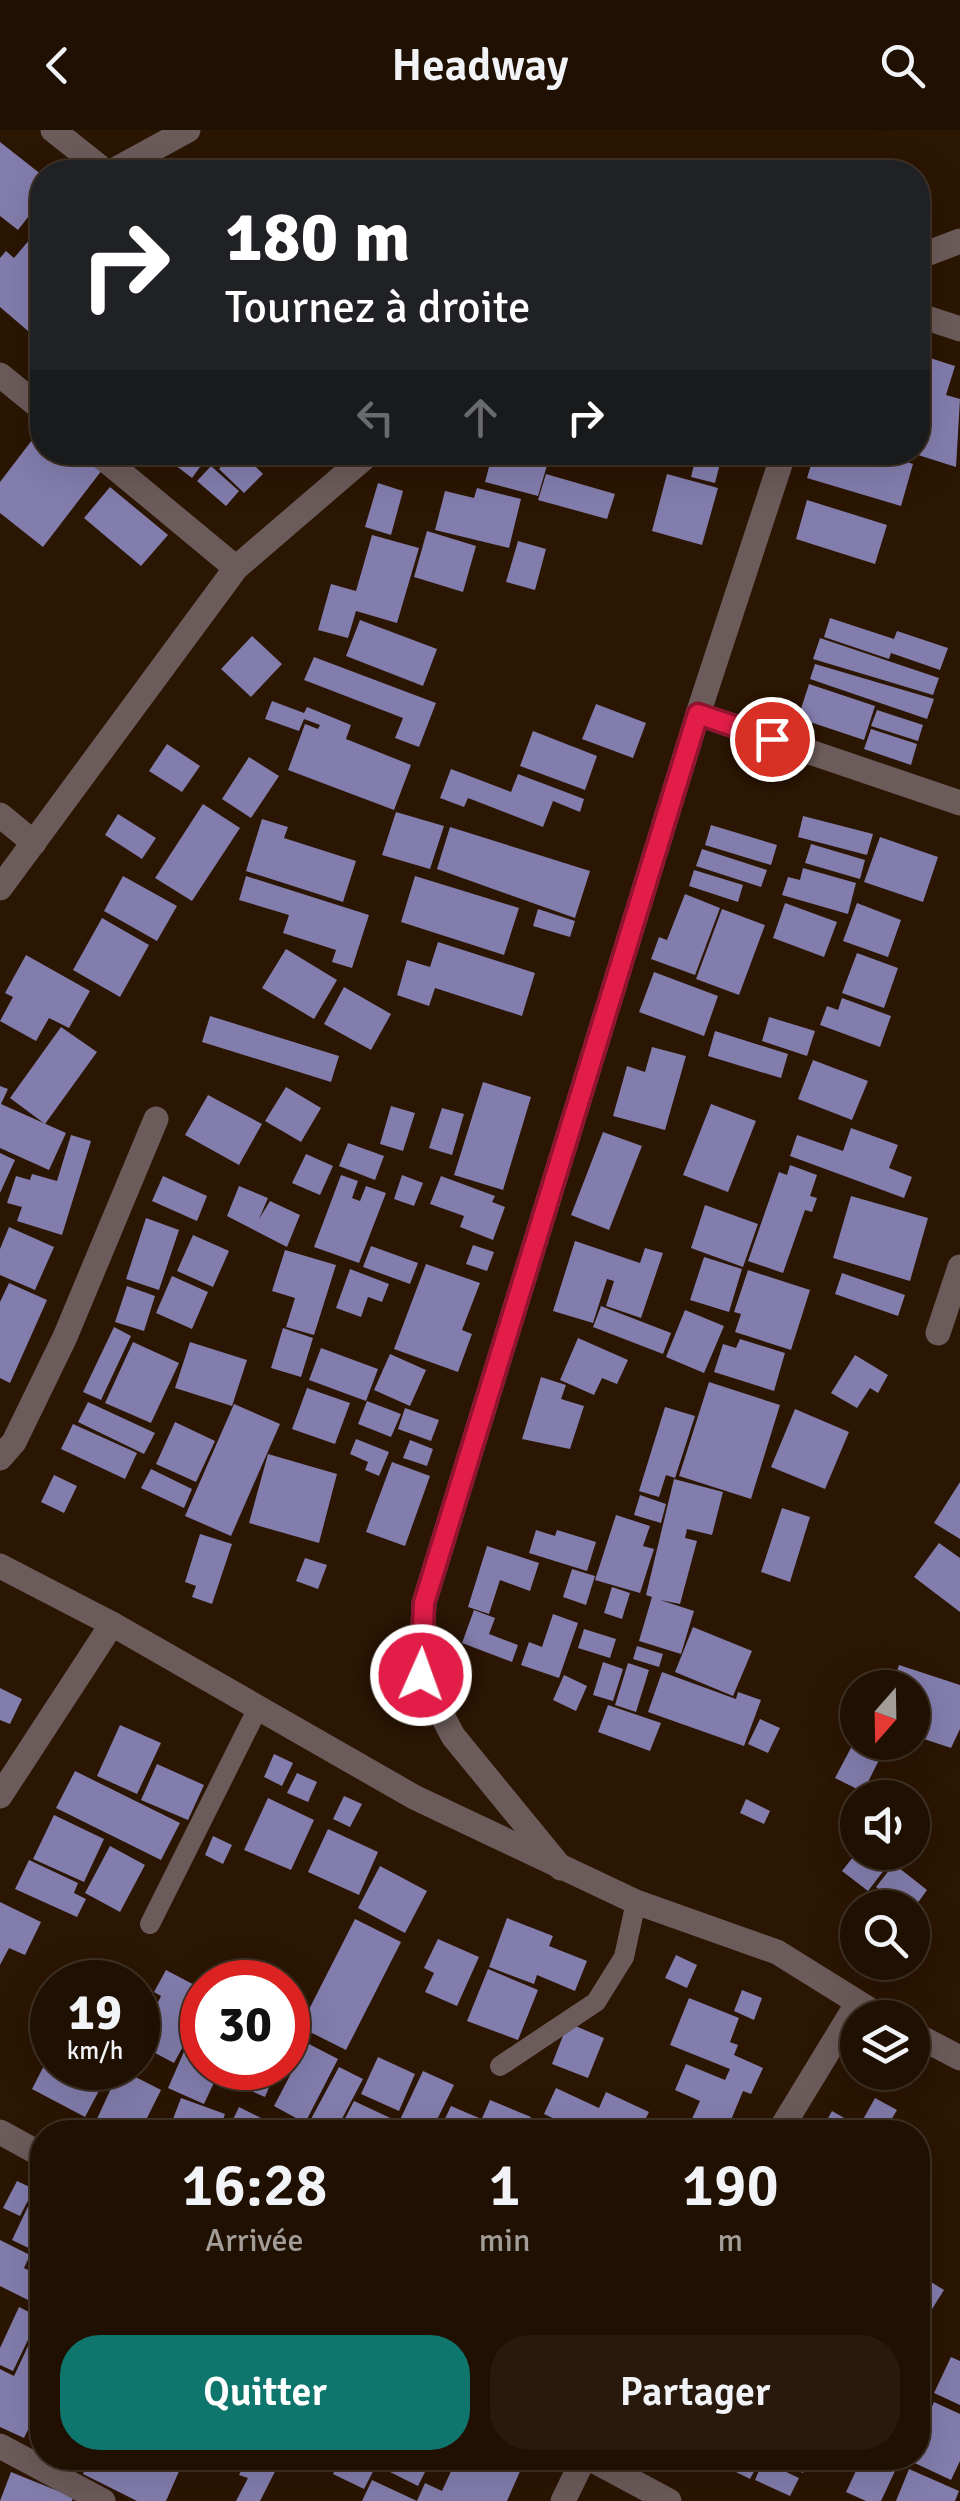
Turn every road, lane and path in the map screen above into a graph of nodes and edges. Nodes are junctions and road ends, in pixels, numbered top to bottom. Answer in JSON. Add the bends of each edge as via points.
{"nodes":[{"id":1,"x":53,"y":130,"type":"edge"},
{"id":2,"x":188,"y":130,"type":"edge"},
{"id":3,"x":92,"y":160,"type":"edge"},
{"id":4,"x":131,"y":160,"type":"edge"},
{"id":5,"x":960,"y":242,"type":"edge"},
{"id":6,"x":930,"y":253,"type":"edge"},
{"id":7,"x":930,"y":319,"type":"edge"},
{"id":8,"x":960,"y":329,"type":"edge"},
{"id":9,"x":0,"y":375,"type":"edge"},
{"id":10,"x":30,"y":400,"type":"edge"},
{"id":11,"x":112,"y":465,"type":"edge"},
{"id":12,"x":356,"y":465,"type":"edge"},
{"id":13,"x":780,"y":465,"type":"edge"},
{"id":14,"x":236,"y":568,"type":"junction"},
{"id":15,"x":698,"y":714,"type":"junction"},
{"id":16,"x":960,"y":803,"type":"edge"},
{"id":17,"x":0,"y":815,"type":"edge"},
{"id":18,"x":34,"y":842,"type":"junction"},
{"id":19,"x":0,"y":888,"type":"edge"},
{"id":20,"x":156,"y":1119,"type":"dead end"},
{"id":21,"x":960,"y":1267,"type":"edge"},
{"id":22,"x":938,"y":1332,"type":"dead end"},
{"id":23,"x":0,"y":1458,"type":"edge"},
{"id":24,"x":0,"y":1566,"type":"edge"},
{"id":25,"x":112,"y":1624,"type":"junction"},
{"id":26,"x":258,"y":1708,"type":"junction"},
{"id":27,"x":0,"y":1796,"type":"edge"},
{"id":28,"x":561,"y":1868,"type":"junction"},
{"id":29,"x":636,"y":1902,"type":"junction"},
{"id":30,"x":150,"y":1924,"type":"dead end"},
{"id":31,"x":851,"y":2000,"type":"edge"},
{"id":32,"x":840,"y":2032,"type":"edge"},
{"id":33,"x":930,"y":2042,"type":"edge"},
{"id":34,"x":960,"y":2058,"type":"edge"},
{"id":35,"x":500,"y":2066,"type":"dead end"},
{"id":36,"x":787,"y":2120,"type":"edge"},
{"id":37,"x":0,"y":2132,"type":"edge"},
{"id":38,"x":30,"y":2148,"type":"edge"},
{"id":39,"x":0,"y":2446,"type":"edge"},
{"id":40,"x":30,"y":2462,"type":"edge"},
{"id":41,"x":45,"y":2470,"type":"edge"},
{"id":42,"x":581,"y":2470,"type":"edge"},
{"id":43,"x":610,"y":2470,"type":"edge"},
{"id":44,"x":102,"y":2501,"type":"edge"},
{"id":45,"x":564,"y":2501,"type":"edge"},
{"id":46,"x":669,"y":2501,"type":"edge"}],
"edges":[{"from":1,"to":3,"type":"street"},
{"from":2,"to":4,"type":"street"},
{"from":5,"to":6,"type":"street"},
{"from":7,"to":8,"type":"street"},
{"from":9,"to":10,"type":"street"},
{"from":11,"to":14,"type":"street"},
{"from":12,"to":14,"type":"street"},
{"from":13,"to":15,"type":"street"},
{"from":14,"to":18,"type":"street"},
{"from":15,"to":16,"type":"street"},
{"from":15,"to":28,"type":"street","via":[[424,1603],[421,1675],[453,1736]]},
{"from":17,"to":18,"type":"street"},
{"from":18,"to":19,"type":"street"},
{"from":20,"to":23,"type":"street","via":[[65,1337]]},
{"from":21,"to":22,"type":"street"},
{"from":24,"to":25,"type":"street"},
{"from":25,"to":26,"type":"street"},
{"from":25,"to":27,"type":"street"},
{"from":26,"to":28,"type":"street","via":[[414,1797]]},
{"from":26,"to":30,"type":"lane"},
{"from":28,"to":29,"type":"street"},
{"from":29,"to":31,"type":"street","via":[[777,1952]]},
{"from":29,"to":35,"type":"lane","via":[[624,1957],[596,2002]]},
{"from":32,"to":36,"type":"street"},
{"from":33,"to":34,"type":"street"},
{"from":37,"to":38,"type":"street"},
{"from":39,"to":40,"type":"street"},
{"from":41,"to":44,"type":"street"},
{"from":42,"to":45,"type":"street"},
{"from":43,"to":46,"type":"street"}]}
